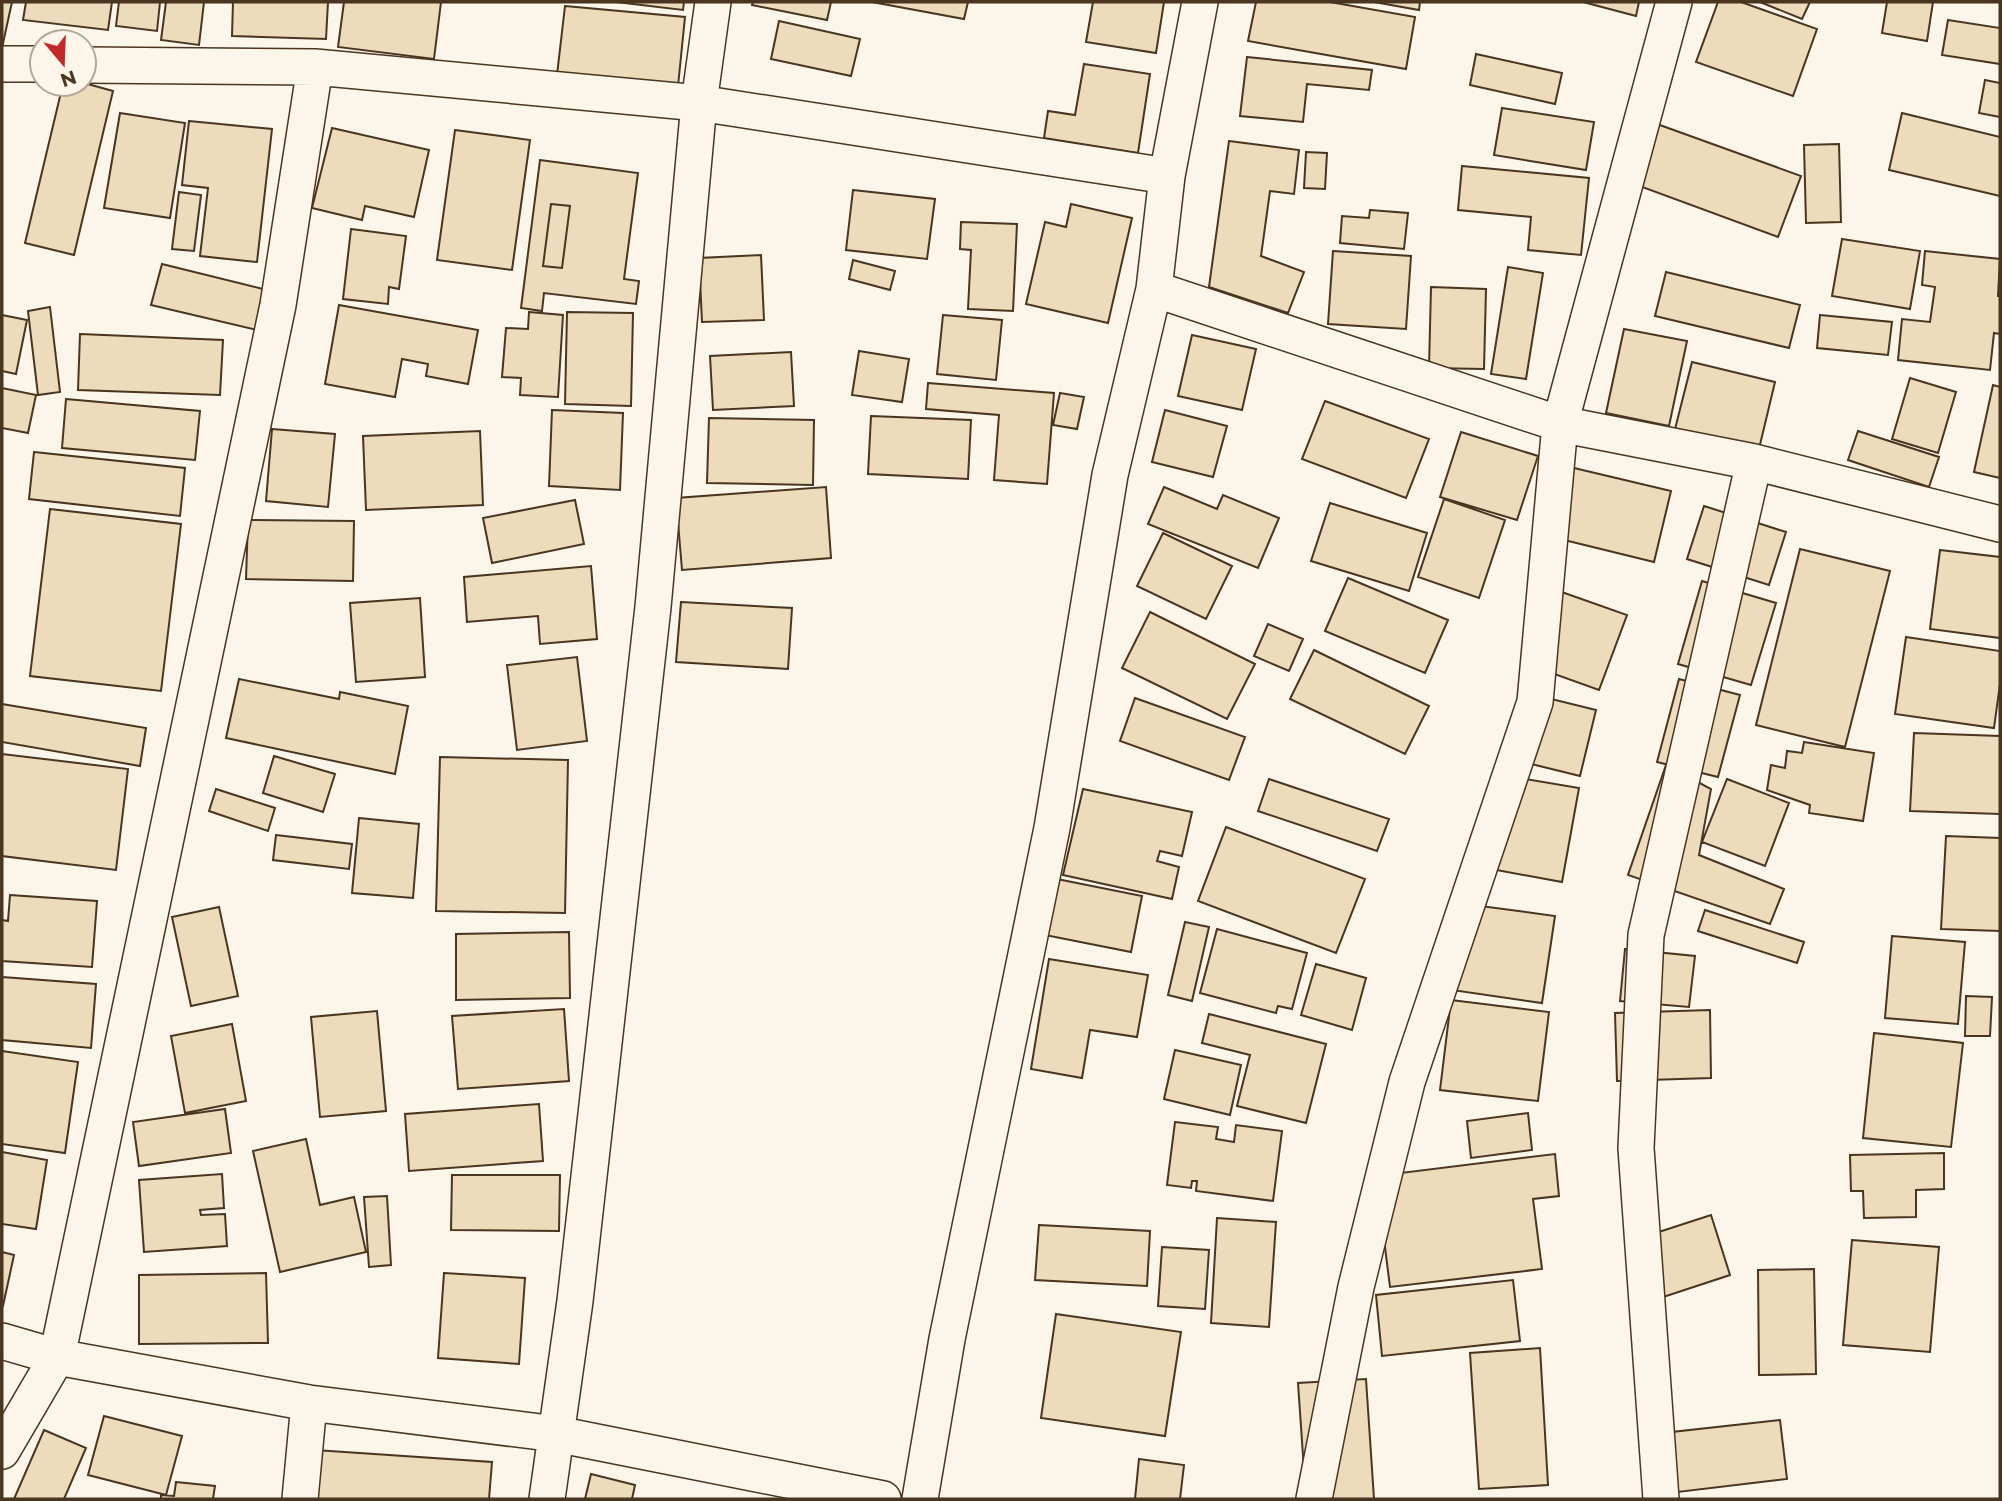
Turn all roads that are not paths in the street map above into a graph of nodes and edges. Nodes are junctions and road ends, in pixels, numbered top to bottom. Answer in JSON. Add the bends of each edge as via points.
{"nodes":[{"id":1,"x":713,"y":2,"type":"edge"},
{"id":2,"x":1200,"y":2,"type":"edge"},
{"id":3,"x":1674,"y":2,"type":"edge"},
{"id":4,"x":2,"y":64,"type":"edge"},
{"id":5,"x":28,"y":64,"type":"edge"},
{"id":6,"x":98,"y":65,"type":"edge"},
{"id":7,"x":315,"y":66,"type":"junction"},
{"id":8,"x":699,"y":103,"type":"junction"},
{"id":9,"x":1167,"y":176,"type":"junction"},
{"id":10,"x":1154,"y":289,"type":"junction"},
{"id":11,"x":1560,"y":424,"type":"junction"},
{"id":12,"x":1754,"y":462,"type":"junction"},
{"id":13,"x":2000,"y":524,"type":"edge"},
{"id":14,"x":2,"y":1341,"type":"edge"},
{"id":15,"x":57,"y":1357,"type":"junction"},
{"id":16,"x":309,"y":1403,"type":"junction"},
{"id":17,"x":556,"y":1434,"type":"junction"},
{"id":18,"x":2,"y":1451,"type":"edge"},
{"id":19,"x":300,"y":1499,"type":"edge"},
{"id":20,"x":547,"y":1499,"type":"edge"},
{"id":21,"x":883,"y":1499,"type":"edge"},
{"id":22,"x":920,"y":1499,"type":"edge"},
{"id":23,"x":1314,"y":1499,"type":"edge"},
{"id":24,"x":1661,"y":1499,"type":"edge"}],
"edges":[{"from":1,"to":8,"type":"street"},
{"from":2,"to":9,"type":"street"},
{"from":3,"to":11,"type":"street"},
{"from":4,"to":5,"type":"street"},
{"from":6,"to":7,"type":"street"},
{"from":7,"to":8,"type":"street"},
{"from":7,"to":15,"type":"street","via":[[278,304]]},
{"from":8,"to":9,"type":"street"},
{"from":8,"to":17,"type":"street","via":[[653,607]]},
{"from":9,"to":10,"type":"street"},
{"from":10,"to":11,"type":"street"},
{"from":10,"to":22,"type":"street","via":[[1110,475],[1052,828],[947,1339]]},
{"from":11,"to":12,"type":"street"},
{"from":11,"to":23,"type":"street","via":[[1535,702],[1407,1082],[1356,1287]]},
{"from":12,"to":13,"type":"street"},
{"from":12,"to":24,"type":"street","via":[[1646,935],[1636,1148]]},
{"from":14,"to":15,"type":"street"},
{"from":15,"to":16,"type":"street"},
{"from":15,"to":18,"type":"street"},
{"from":16,"to":17,"type":"street"},
{"from":16,"to":19,"type":"street"},
{"from":17,"to":20,"type":"street"},
{"from":17,"to":21,"type":"street"}]}
